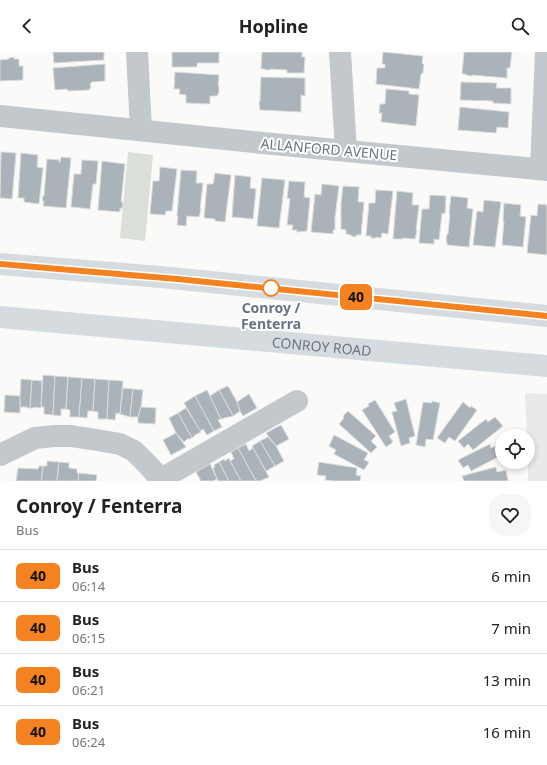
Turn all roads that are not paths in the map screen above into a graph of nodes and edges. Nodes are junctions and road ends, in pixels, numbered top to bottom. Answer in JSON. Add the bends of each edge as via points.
{"nodes":[{"id":1,"x":137,"y":52,"type":"edge"},
{"id":2,"x":340,"y":52,"type":"edge"},
{"id":3,"x":546,"y":52,"type":"edge"},
{"id":4,"x":0,"y":116,"type":"edge"},
{"id":5,"x":141,"y":130,"type":"junction"},
{"id":6,"x":346,"y":151,"type":"junction"},
{"id":7,"x":544,"y":170,"type":"edge"},
{"id":8,"x":0,"y":264,"type":"edge"},
{"id":9,"x":547,"y":316,"type":"edge"},
{"id":10,"x":0,"y":317,"type":"edge"},
{"id":11,"x":547,"y":366,"type":"edge"},
{"id":12,"x":297,"y":401,"type":"dead end"},
{"id":13,"x":0,"y":455,"type":"edge"},
{"id":14,"x":161,"y":480,"type":"edge"}],
"edges":[{"from":1,"to":5,"type":"street"},
{"from":2,"to":6,"type":"street"},
{"from":3,"to":7,"type":"street","name":"ALLANFORD AVENUE"},
{"from":4,"to":5,"type":"street","name":"ALLANFORD AVENUE"},
{"from":5,"to":6,"type":"street","name":"ALLANFORD AVENUE"},
{"from":6,"to":7,"type":"street","name":"ALLANFORD AVENUE"},
{"from":8,"to":9,"type":"main road","via":[[169,278]]},
{"from":10,"to":11,"type":"main road","name":"CONROY ROAD"},
{"from":12,"to":14,"type":"street"},
{"from":13,"to":14,"type":"street","via":[[35,438],[71,436],[120,444],[134,451]]}]}
